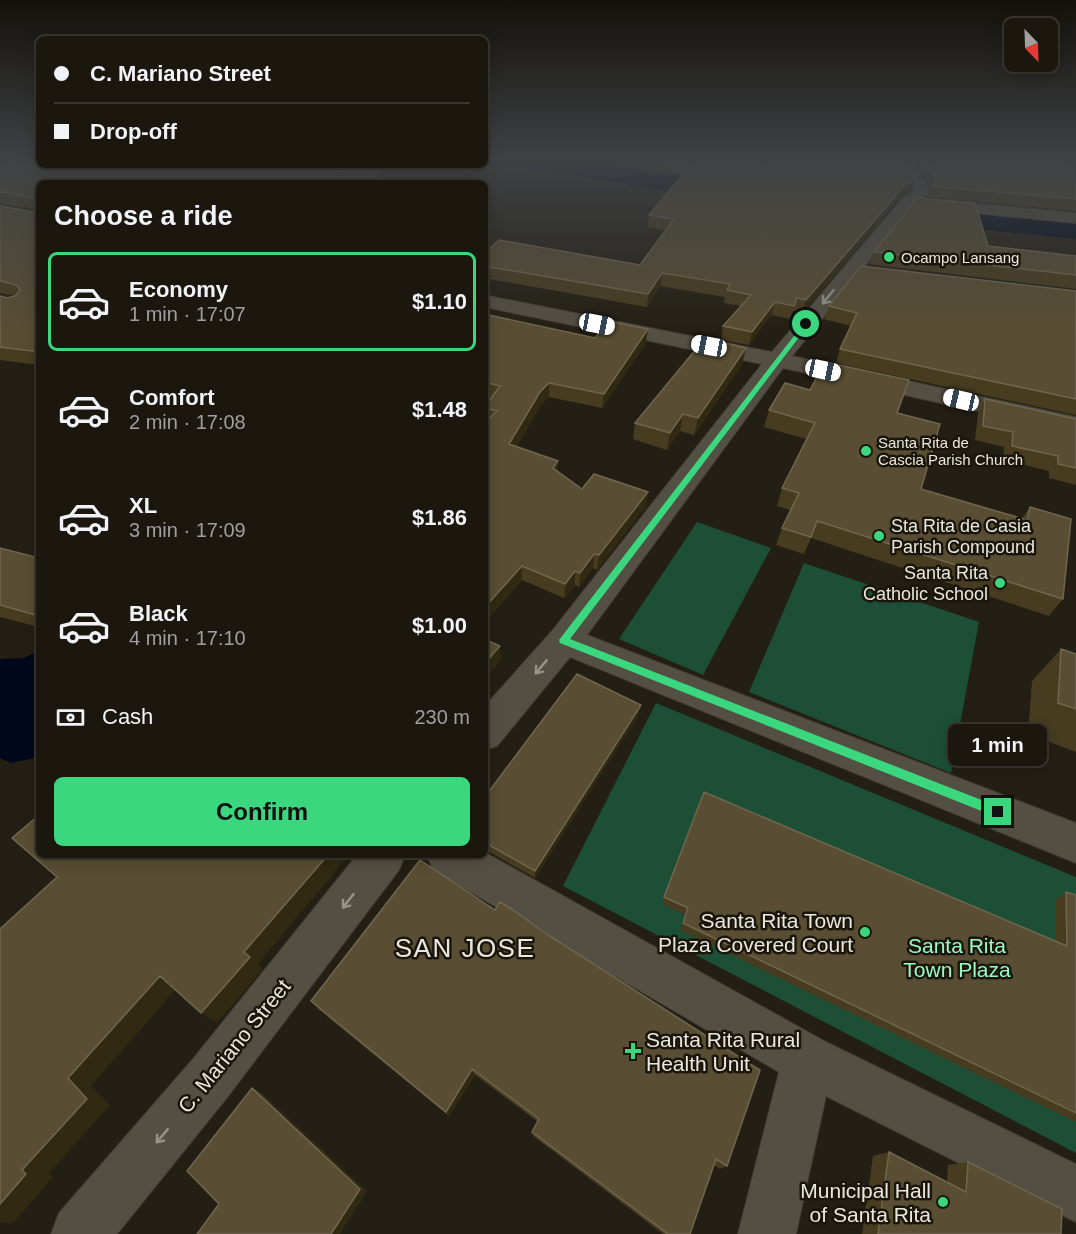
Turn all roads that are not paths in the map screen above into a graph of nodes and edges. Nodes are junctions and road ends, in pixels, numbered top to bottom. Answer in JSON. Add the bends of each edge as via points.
{"nodes":[{"id":1,"x":898,"y":216,"type":"edge"},
{"id":2,"x":1029,"y":216,"type":"edge"},
{"id":3,"x":1076,"y":218,"type":"edge"},
{"id":4,"x":488,"y":302,"type":"edge"},
{"id":5,"x":777,"y":360,"type":"junction"},
{"id":6,"x":1076,"y":425,"type":"edge"},
{"id":7,"x":564,"y":640,"type":"junction"},
{"id":8,"x":488,"y":729,"type":"edge"},
{"id":9,"x":1076,"y":843,"type":"edge"},
{"id":10,"x":382,"y":858,"type":"edge"},
{"id":11,"x":453,"y":858,"type":"edge"},
{"id":12,"x":808,"y":1060,"type":"junction"},
{"id":13,"x":1076,"y":1194,"type":"edge"},
{"id":14,"x":80,"y":1234,"type":"edge"},
{"id":15,"x":767,"y":1234,"type":"edge"}],
"edges":[{"from":1,"to":5,"type":"street","one_way":true,"via":[[862,272]]},
{"from":2,"to":3,"type":"street"},
{"from":4,"to":5,"type":"street"},
{"from":5,"to":6,"type":"street"},
{"from":5,"to":7,"type":"street"},
{"from":7,"to":8,"type":"street","one_way":true},
{"from":7,"to":9,"type":"street"},
{"from":10,"to":14,"type":"street","name":"C. Mariano Street","one_way":true,"via":[[218,1068]]},
{"from":11,"to":12,"type":"street"},
{"from":12,"to":13,"type":"street"},
{"from":12,"to":15,"type":"street"}]}
